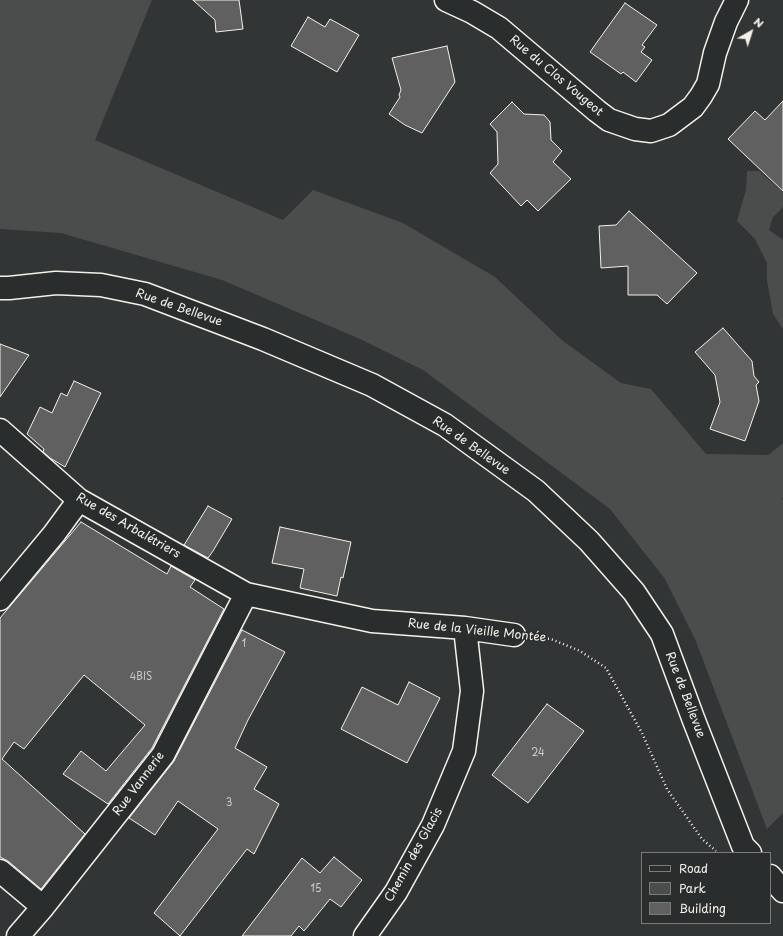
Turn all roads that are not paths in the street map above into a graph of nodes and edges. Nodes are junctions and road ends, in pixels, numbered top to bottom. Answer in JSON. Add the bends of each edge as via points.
{"nodes":[{"id":1,"x":446,"y":0,"type":"edge"},
{"id":2,"x":737,"y":0,"type":"edge"},
{"id":3,"x":0,"y":288,"type":"edge"},
{"id":4,"x":0,"y":430,"type":"edge"},
{"id":5,"x":79,"y":500,"type":"junction"},
{"id":6,"x":246,"y":594,"type":"junction"},
{"id":7,"x":0,"y":599,"type":"edge"},
{"id":8,"x":465,"y":628,"type":"junction"},
{"id":9,"x":514,"y":635,"type":"road end"},
{"id":10,"x":749,"y":852,"type":"edge"},
{"id":11,"x":0,"y":871,"type":"edge"},
{"id":12,"x":771,"y":877,"type":"edge"},
{"id":13,"x":783,"y":891,"type":"edge"},
{"id":14,"x":43,"y":907,"type":"junction"},
{"id":15,"x":18,"y":936,"type":"edge"},
{"id":16,"x":365,"y":936,"type":"edge"}],
"edges":[{"from":1,"to":2,"type":"street","name":"Rue du Clos Vougeot","via":[[499,28],[609,120],[635,129],[651,131],[669,125],[693,107],[701,96],[708,84],[726,22]]},
{"from":3,"to":10,"type":"street","name":"Rue de Bellevue","via":[[56,283],[101,285],[145,294],[256,336],[372,385],[445,426],[536,492],[589,541],[634,592],[662,634],[743,846]]},
{"from":4,"to":5,"type":"street","name":"Rue des Arbalétriers"},
{"from":5,"to":6,"type":"street","name":"Rue des Arbalétriers"},
{"from":5,"to":7,"type":"street"},
{"from":6,"to":8,"type":"street","name":"Rue de la Vieille Montée","via":[[372,621]]},
{"from":6,"to":14,"type":"street","name":"Rue Vannerie","via":[[163,754]]},
{"from":8,"to":9,"type":"street","name":"Rue de la Vieille Montée"},
{"from":8,"to":16,"type":"street","name":"Chemin des Glacis","via":[[472,691],[464,751],[433,825],[396,892]]},
{"from":11,"to":14,"type":"street"},
{"from":12,"to":13,"type":"street"},
{"from":14,"to":15,"type":"street","name":"Rue Vannerie"}]}
